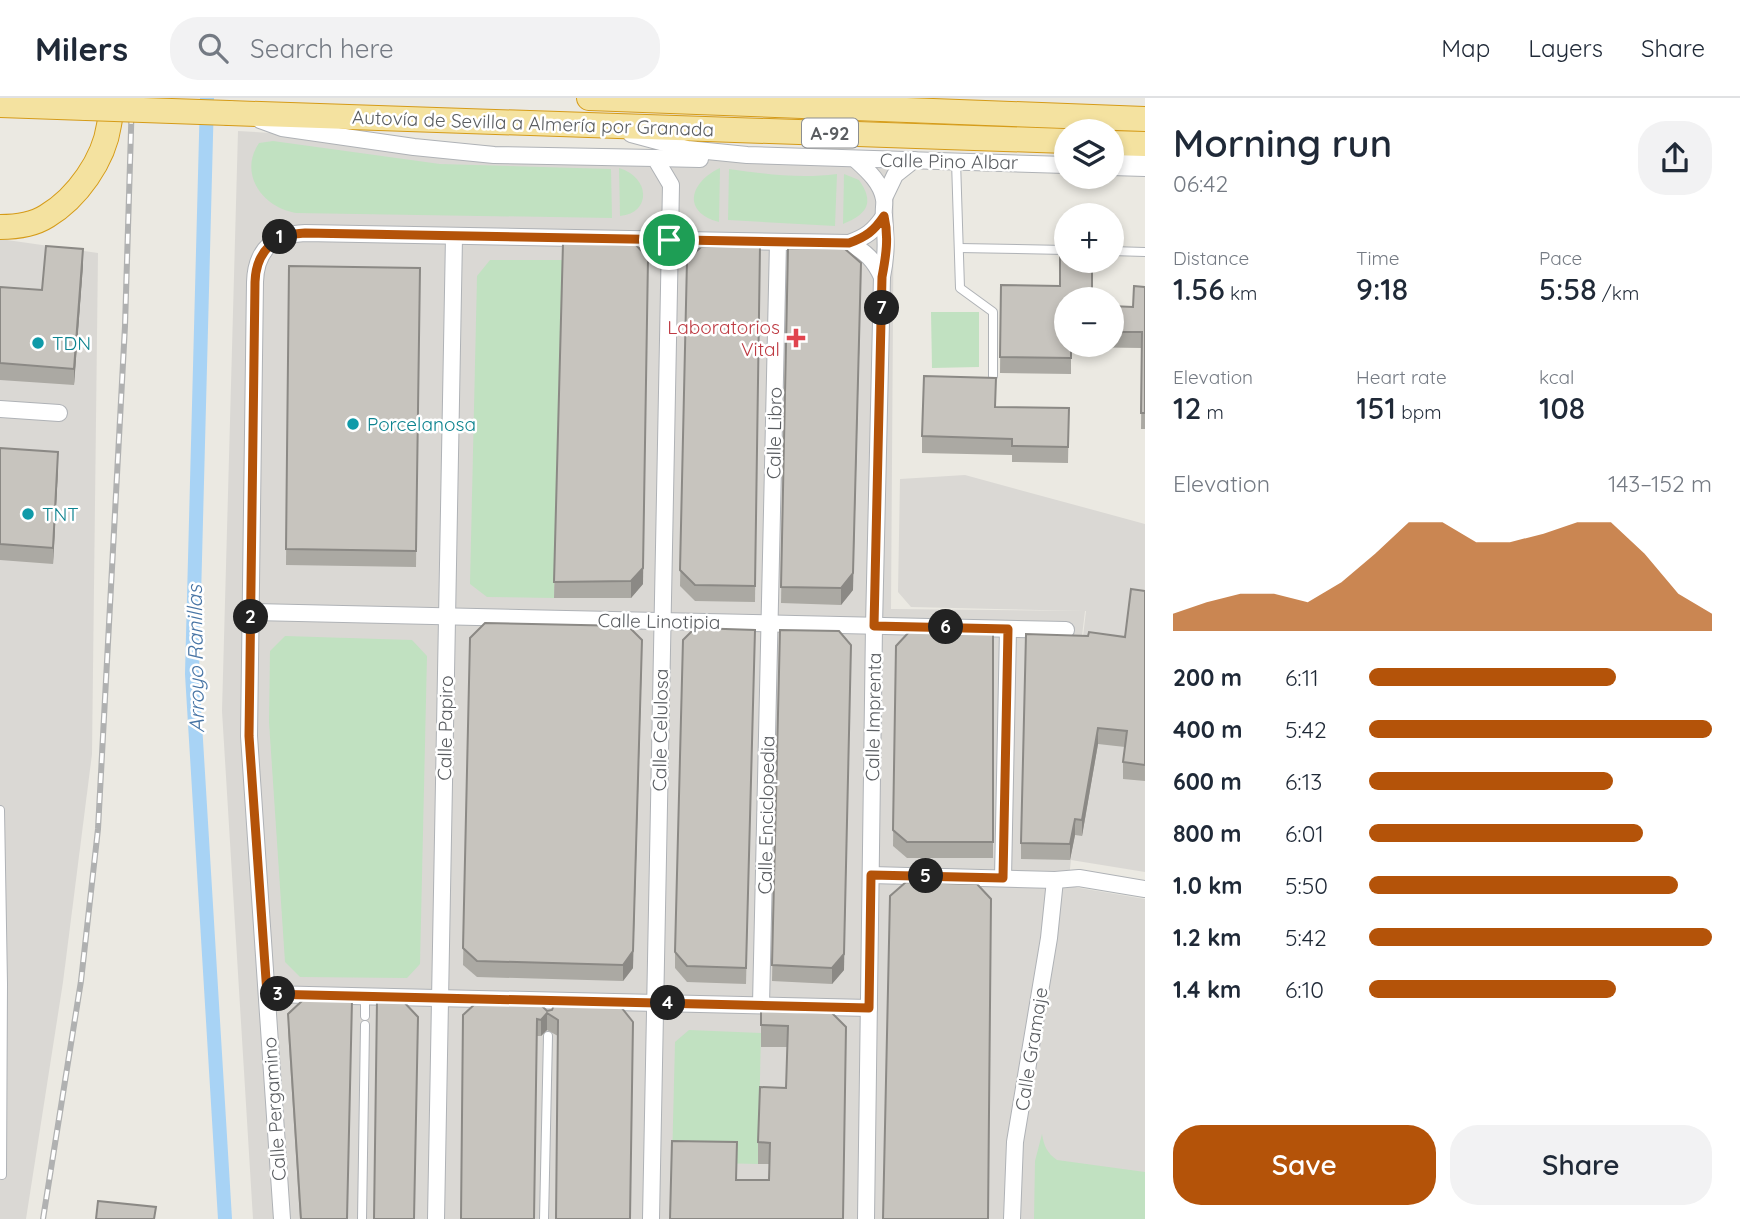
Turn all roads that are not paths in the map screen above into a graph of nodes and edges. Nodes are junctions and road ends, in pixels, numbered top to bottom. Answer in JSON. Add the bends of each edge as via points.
{"nodes":[{"id":1,"x":111,"y":98,"type":"edge"},
{"id":2,"x":589,"y":98,"type":"edge"},
{"id":3,"x":0,"y":105,"type":"edge"},
{"id":4,"x":44,"y":107,"type":"junction"},
{"id":5,"x":0,"y":112,"type":"edge"},
{"id":6,"x":235,"y":113,"type":"junction"},
{"id":7,"x":1145,"y":118,"type":"edge"},
{"id":8,"x":594,"y":125,"type":"junction"},
{"id":9,"x":1054,"y":141,"type":"edge"},
{"id":10,"x":1124,"y":143,"type":"edge"},
{"id":11,"x":1145,"y":144,"type":"edge"},
{"id":12,"x":1145,"y":154,"type":"edge"},
{"id":13,"x":747,"y":155,"type":"junction"},
{"id":14,"x":1124,"y":156,"type":"edge"},
{"id":15,"x":655,"y":158,"type":"junction"},
{"id":16,"x":855,"y":159,"type":"junction"},
{"id":17,"x":914,"y":160,"type":"junction"},
{"id":18,"x":956,"y":161,"type":"junction"},
{"id":19,"x":1054,"y":164,"type":"edge"},
{"id":20,"x":1124,"y":167,"type":"edge"},
{"id":21,"x":1145,"y":168,"type":"edge"},
{"id":22,"x":74,"y":193,"type":"junction"},
{"id":23,"x":884,"y":198,"type":"junction"},
{"id":24,"x":0,"y":213,"type":"edge"},
{"id":25,"x":884,"y":216,"type":"junction"},
{"id":26,"x":0,"y":220,"type":"edge"},
{"id":27,"x":0,"y":227,"type":"edge"},
{"id":28,"x":454,"y":237,"type":"junction"},
{"id":29,"x":669,"y":240,"type":"junction"},
{"id":30,"x":778,"y":242,"type":"junction"},
{"id":31,"x":849,"y":243,"type":"junction"},
{"id":32,"x":958,"y":248,"type":"junction"},
{"id":33,"x":1054,"y":250,"type":"edge"},
{"id":34,"x":1124,"y":251,"type":"edge"},
{"id":35,"x":1145,"y":252,"type":"edge"},
{"id":36,"x":882,"y":277,"type":"junction"},
{"id":37,"x":993,"y":376,"type":"edge"},
{"id":38,"x":0,"y":409,"type":"edge"},
{"id":39,"x":59,"y":413,"type":"dead end"},
{"id":40,"x":251,"y":612,"type":"junction"},
{"id":41,"x":447,"y":617,"type":"junction"},
{"id":42,"x":663,"y":621,"type":"junction"},
{"id":43,"x":770,"y":624,"type":"junction"},
{"id":44,"x":874,"y":626,"type":"junction"},
{"id":45,"x":1008,"y":629,"type":"junction"},
{"id":46,"x":1066,"y":630,"type":"dead end"},
{"id":47,"x":0,"y":810,"type":"edge"},
{"id":48,"x":871,"y":875,"type":"junction"},
{"id":49,"x":1003,"y":878,"type":"junction"},
{"id":50,"x":1055,"y":880,"type":"junction"},
{"id":51,"x":1145,"y":889,"type":"edge"},
{"id":52,"x":267,"y":994,"type":"junction"},
{"id":53,"x":365,"y":996,"type":"junction"},
{"id":54,"x":440,"y":998,"type":"junction"},
{"id":55,"x":655,"y":1003,"type":"junction"},
{"id":56,"x":761,"y":1005,"type":"junction"},
{"id":57,"x":869,"y":1008,"type":"junction"},
{"id":58,"x":548,"y":1036,"type":"dead end"},
{"id":59,"x":2,"y":1175,"type":"dead end"},
{"id":60,"x":282,"y":1219,"type":"edge"},
{"id":61,"x":362,"y":1219,"type":"edge"},
{"id":62,"x":436,"y":1219,"type":"edge"},
{"id":63,"x":544,"y":1219,"type":"edge"},
{"id":64,"x":651,"y":1219,"type":"edge"},
{"id":65,"x":866,"y":1219,"type":"edge"},
{"id":66,"x":1012,"y":1219,"type":"edge"}],
"edges":[{"from":1,"to":22,"type":"highway","via":[[109,127],[100,154]]},
{"from":2,"to":7,"type":"highway","name":"Autovía de Sevilla a Almería por Granada","number":"A-92"},
{"from":3,"to":4,"type":"highway","name":"Autovía de Sevilla a Almería por Granada","number":"A-92"},
{"from":4,"to":5,"type":"highway"},
{"from":4,"to":6,"type":"highway","name":"Autovía de Sevilla a Almería por Granada","number":"A-92","bridge":true},
{"from":6,"to":8,"type":"highway","name":"Autovía de Sevilla a Almería por Granada","number":"A-92"},
{"from":6,"to":15,"type":"street","via":[[282,128],[414,147],[494,155]]},
{"from":8,"to":9,"type":"highway","name":"Autovía de Sevilla a Almería por Granada","number":"A-92"},
{"from":8,"to":13,"type":"street","via":[[687,149]]},
{"from":10,"to":11,"type":"highway"},
{"from":12,"to":14,"type":"street"},
{"from":13,"to":15,"type":"street"},
{"from":13,"to":16,"type":"street","name":"Calle Pino Albar"},
{"from":15,"to":29,"type":"street","name":"Calle Celulosa","via":[[671,185]]},
{"from":16,"to":17,"type":"street","name":"Calle Pino Albar"},
{"from":16,"to":23,"type":"street","via":[[872,175]]},
{"from":17,"to":18,"type":"street","name":"Calle Pino Albar"},
{"from":17,"to":23,"type":"street","via":[[895,175]]},
{"from":18,"to":19,"type":"street","name":"Calle Pino Albar"},
{"from":18,"to":32,"type":"lane"},
{"from":20,"to":21,"type":"street"},
{"from":22,"to":24,"type":"highway","via":[[37,207]]},
{"from":22,"to":26,"type":"highway","via":[[40,213]]},
{"from":22,"to":27,"type":"highway","via":[[47,216]]},
{"from":23,"to":25,"type":"street","name":"Calle Imprenta"},
{"from":25,"to":31,"type":"street","via":[[866,237]]},
{"from":25,"to":36,"type":"street","name":"Calle Imprenta","via":[[887,254]]},
{"from":28,"to":29,"type":"street"},
{"from":28,"to":40,"type":"street","name":"Calle Pergamino","via":[[294,233],[279,237],[260,258],[256,272]]},
{"from":28,"to":41,"type":"street","name":"Calle Papiro"},
{"from":29,"to":30,"type":"street"},
{"from":29,"to":42,"type":"street","name":"Calle Celulosa"},
{"from":30,"to":31,"type":"street"},
{"from":30,"to":43,"type":"street","name":"Calle Libro"},
{"from":31,"to":36,"type":"street","via":[[874,261]]},
{"from":32,"to":33,"type":"lane"},
{"from":32,"to":37,"type":"lane","via":[[960,288],[993,312]]},
{"from":34,"to":35,"type":"lane"},
{"from":36,"to":44,"type":"street","name":"Calle Imprenta"},
{"from":38,"to":39,"type":"street"},
{"from":40,"to":41,"type":"street","name":"Calle Linotipia"},
{"from":40,"to":52,"type":"street","name":"Calle Pergamino","via":[[249,736]]},
{"from":41,"to":42,"type":"street","name":"Calle Linotipia"},
{"from":41,"to":54,"type":"street","name":"Calle Papiro"},
{"from":42,"to":43,"type":"street","name":"Calle Linotipia"},
{"from":42,"to":55,"type":"street","name":"Calle Celulosa"},
{"from":43,"to":44,"type":"street","name":"Calle Linotipia"},
{"from":43,"to":56,"type":"street","name":"Calle Enciclopedia"},
{"from":44,"to":45,"type":"street","name":"Calle Linotipia"},
{"from":44,"to":48,"type":"street","name":"Calle Imprenta"},
{"from":45,"to":46,"type":"street","name":"Calle Linotipia"},
{"from":45,"to":49,"type":"street"},
{"from":47,"to":59,"type":"lane"},
{"from":48,"to":49,"type":"street"},
{"from":48,"to":57,"type":"street","name":"Calle Imprenta"},
{"from":49,"to":50,"type":"street"},
{"from":50,"to":51,"type":"street","via":[[1079,878]]},
{"from":50,"to":66,"type":"street","name":"Calle Gramaje","via":[[1015,1142]]},
{"from":52,"to":53,"type":"street"},
{"from":52,"to":60,"type":"street","name":"Calle Pergamino"},
{"from":53,"to":54,"type":"street"},
{"from":53,"to":61,"type":"lane"},
{"from":54,"to":55,"type":"street","via":[[542,1006]]},
{"from":54,"to":62,"type":"street","name":"Calle Papiro"},
{"from":55,"to":56,"type":"street"},
{"from":55,"to":64,"type":"street","name":"Calle Celulosa"},
{"from":56,"to":57,"type":"street"},
{"from":57,"to":65,"type":"street","name":"Calle Imprenta"},
{"from":58,"to":63,"type":"lane"}]}
